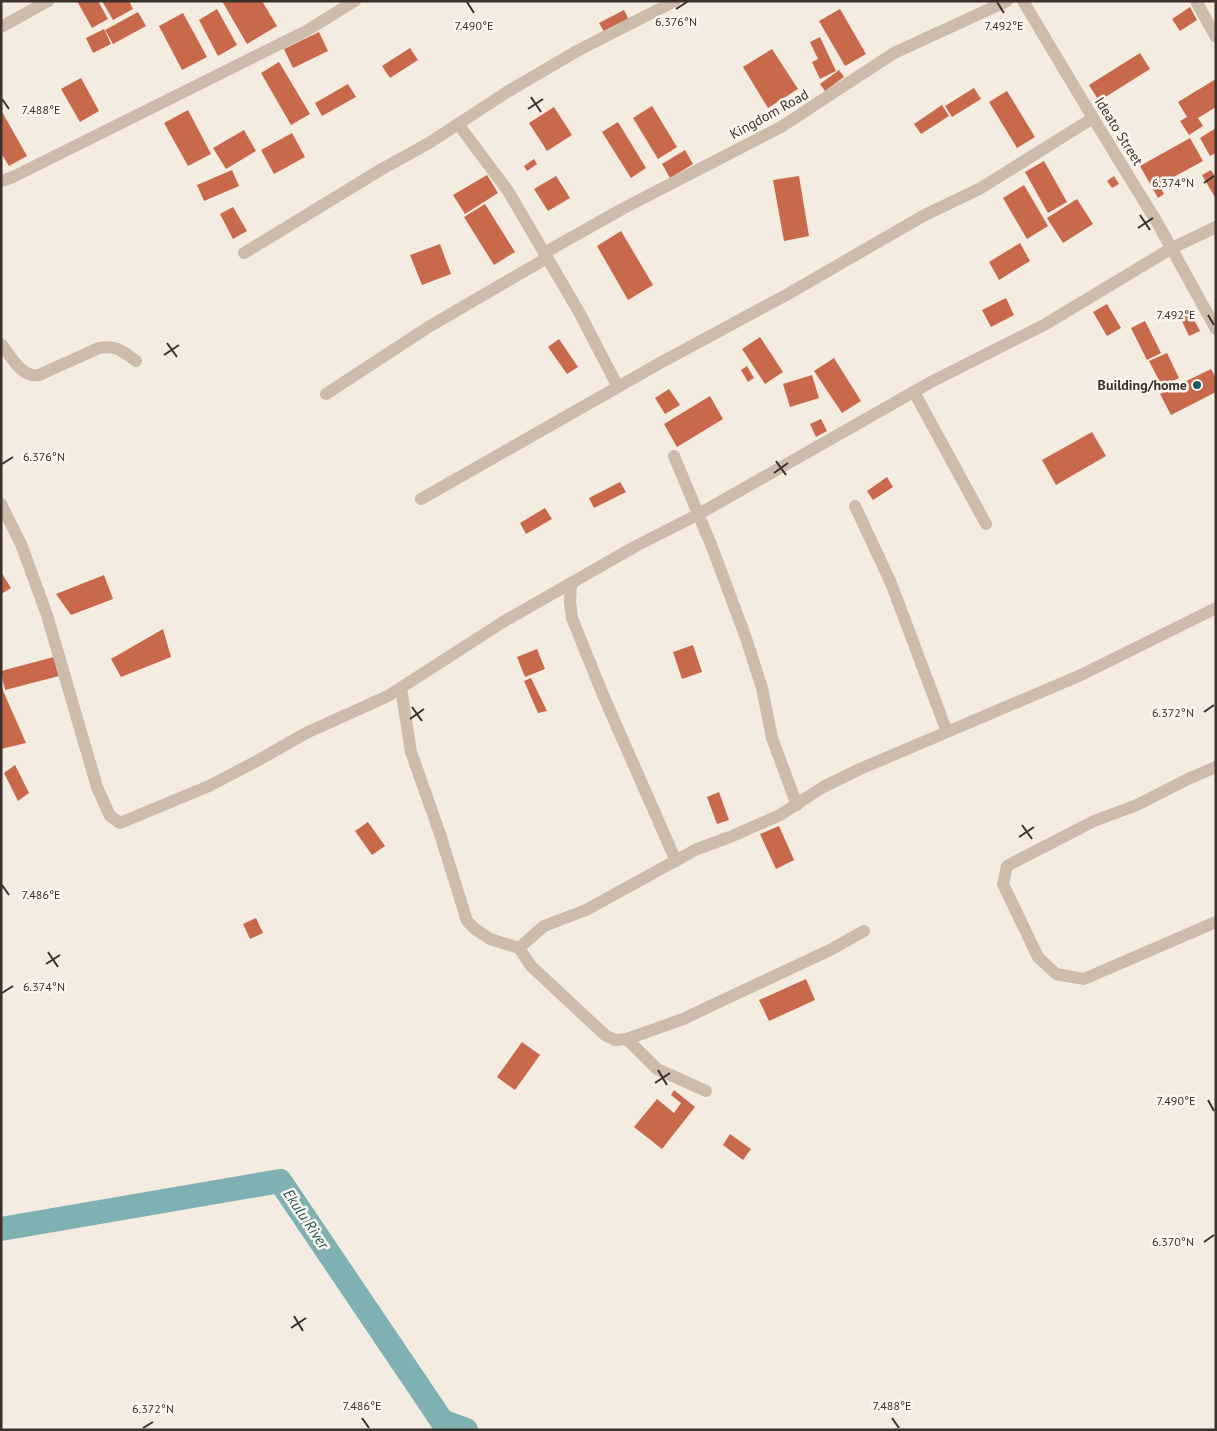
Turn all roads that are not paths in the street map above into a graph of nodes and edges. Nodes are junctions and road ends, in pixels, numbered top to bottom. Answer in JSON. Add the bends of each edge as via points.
{"nodes":[{"id":1,"x":48,"y":1,"type":"edge"},
{"id":2,"x":355,"y":1,"type":"edge"},
{"id":3,"x":675,"y":1,"type":"edge"},
{"id":4,"x":1007,"y":1,"type":"edge"},
{"id":5,"x":1024,"y":1,"type":"edge"},
{"id":6,"x":1196,"y":1,"type":"edge"},
{"id":7,"x":1,"y":27,"type":"edge"},
{"id":8,"x":1216,"y":37,"type":"edge"},
{"id":9,"x":1092,"y":118,"type":"junction"},
{"id":10,"x":458,"y":124,"type":"junction"},
{"id":11,"x":1,"y":181,"type":"edge"},
{"id":12,"x":1216,"y":226,"type":"edge"},
{"id":13,"x":1172,"y":248,"type":"junction"},
{"id":14,"x":244,"y":253,"type":"dead end"},
{"id":15,"x":546,"y":255,"type":"junction"},
{"id":16,"x":1216,"y":329,"type":"edge"},
{"id":17,"x":1,"y":344,"type":"edge"},
{"id":18,"x":136,"y":361,"type":"dead end"},
{"id":19,"x":618,"y":387,"type":"junction"},
{"id":20,"x":914,"y":392,"type":"junction"},
{"id":21,"x":326,"y":394,"type":"dead end"},
{"id":22,"x":674,"y":456,"type":"dead end"},
{"id":23,"x":421,"y":499,"type":"dead end"},
{"id":24,"x":1,"y":504,"type":"edge"},
{"id":25,"x":856,"y":506,"type":"dead end"},
{"id":26,"x":698,"y":515,"type":"junction"},
{"id":27,"x":986,"y":524,"type":"dead end"},
{"id":28,"x":571,"y":583,"type":"junction"},
{"id":29,"x":1216,"y":608,"type":"edge"},
{"id":30,"x":401,"y":688,"type":"junction"},
{"id":31,"x":947,"y":732,"type":"junction"},
{"id":32,"x":1216,"y":766,"type":"edge"},
{"id":33,"x":797,"y":805,"type":"junction"},
{"id":34,"x":676,"y":861,"type":"junction"},
{"id":35,"x":1216,"y":922,"type":"edge"},
{"id":36,"x":864,"y":931,"type":"dead end"},
{"id":37,"x":519,"y":948,"type":"junction"},
{"id":38,"x":627,"y":1039,"type":"junction"},
{"id":39,"x":706,"y":1091,"type":"dead end"}],
"edges":[{"from":1,"to":7,"type":"street"},
{"from":2,"to":11,"type":"street","via":[[306,31]]},
{"from":3,"to":10,"type":"street","via":[[577,51]]},
{"from":4,"to":15,"type":"street","name":"Kingdom Road","via":[[894,54],[781,127],[624,208]]},
{"from":5,"to":9,"type":"street","name":"Ideato Street"},
{"from":6,"to":8,"type":"street"},
{"from":9,"to":13,"type":"street","name":"Ideato Street"},
{"from":9,"to":19,"type":"street","via":[[981,188],[923,216]]},
{"from":10,"to":14,"type":"street"},
{"from":10,"to":15,"type":"street","via":[[508,191]]},
{"from":12,"to":13,"type":"street"},
{"from":13,"to":16,"type":"street","name":"Ideato Street"},
{"from":13,"to":20,"type":"street","via":[[1044,325]]},
{"from":15,"to":19,"type":"street"},
{"from":15,"to":21,"type":"street","name":"Kingdom Road"},
{"from":17,"to":18,"type":"street","via":[[22,371],[32,376],[109,346]]},
{"from":19,"to":23,"type":"street"},
{"from":20,"to":26,"type":"street"},
{"from":20,"to":27,"type":"street"},
{"from":22,"to":26,"type":"street"},
{"from":24,"to":30,"type":"street","via":[[21,544],[47,615],[96,787],[110,816],[120,823],[209,786],[306,733]]},
{"from":25,"to":31,"type":"street","via":[[891,583]]},
{"from":26,"to":28,"type":"street","via":[[672,526]]},
{"from":26,"to":33,"type":"street","via":[[748,646],[762,688],[772,738]]},
{"from":28,"to":30,"type":"street","via":[[503,622]]},
{"from":28,"to":34,"type":"street","via":[[572,618]]},
{"from":29,"to":31,"type":"street","via":[[1081,675]]},
{"from":30,"to":37,"type":"street","via":[[411,752],[467,921],[490,938]]},
{"from":31,"to":33,"type":"street","via":[[860,769]]},
{"from":32,"to":35,"type":"street","via":[[1137,805],[1094,821],[1007,866],[1003,884],[1038,957],[1056,974],[1084,979]]},
{"from":33,"to":34,"type":"street"},
{"from":34,"to":37,"type":"street","via":[[586,910],[544,926]]},
{"from":36,"to":38,"type":"street","via":[[683,1019]]},
{"from":37,"to":38,"type":"street","via":[[531,966],[605,1035],[615,1040]]},
{"from":38,"to":39,"type":"street","via":[[657,1069]]}]}
